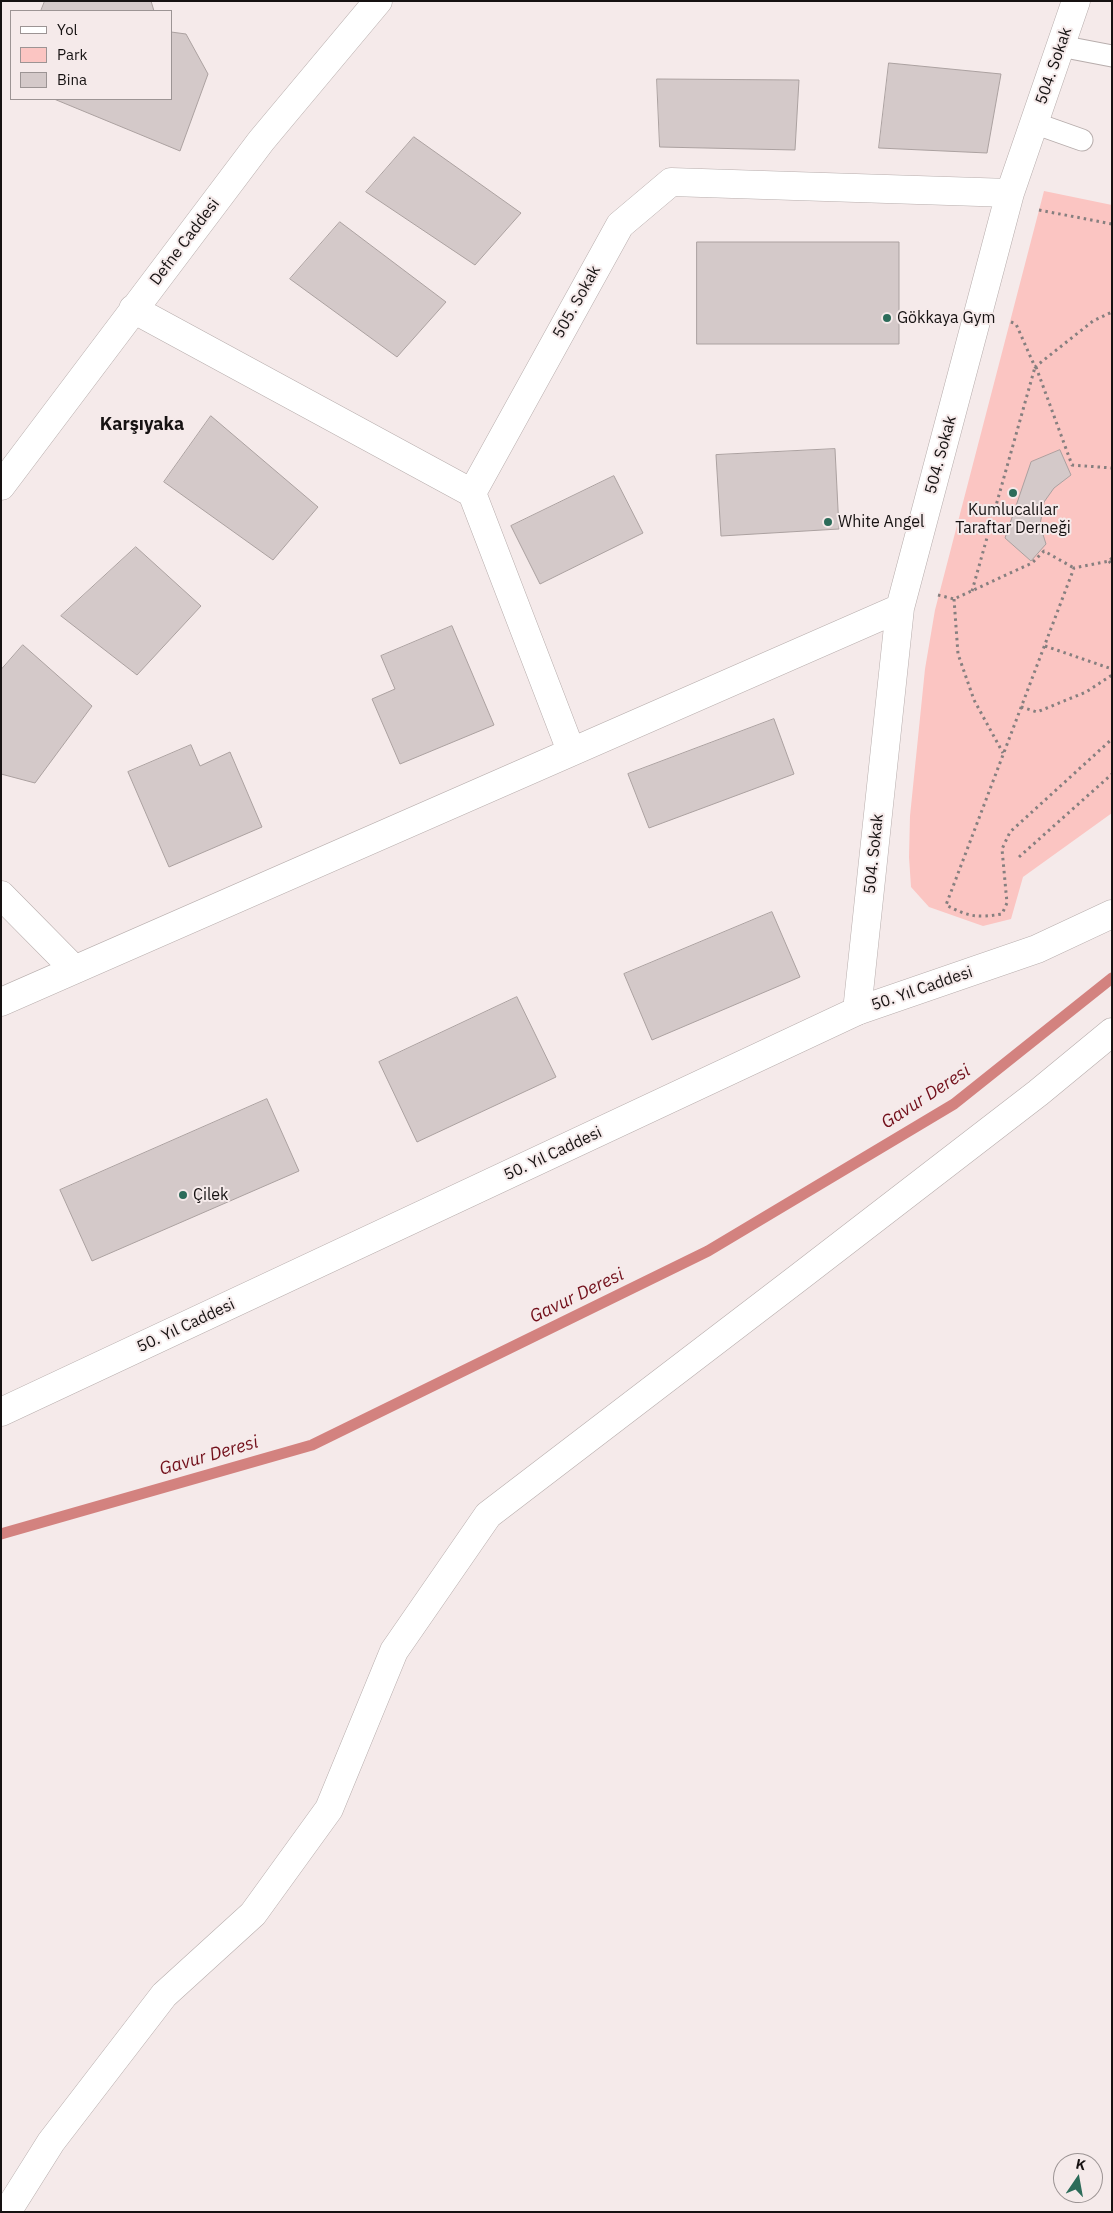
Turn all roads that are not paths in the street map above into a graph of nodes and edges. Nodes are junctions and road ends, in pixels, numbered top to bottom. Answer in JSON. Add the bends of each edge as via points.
{"nodes":[{"id":1,"x":1076,"y":1,"type":"edge"},
{"id":2,"x":378,"y":2,"type":"edge"},
{"id":3,"x":1060,"y":46,"type":"junction"},
{"id":4,"x":1112,"y":56,"type":"edge"},
{"id":5,"x":1034,"y":124,"type":"junction"},
{"id":6,"x":1082,"y":140,"type":"dead end"},
{"id":7,"x":1009,"y":199,"type":"junction"},
{"id":8,"x":133,"y":309,"type":"junction"},
{"id":9,"x":1,"y":486,"type":"edge"},
{"id":10,"x":472,"y":493,"type":"junction"},
{"id":11,"x":903,"y":598,"type":"junction"},
{"id":12,"x":571,"y":751,"type":"junction"},
{"id":13,"x":1,"y":895,"type":"edge"},
{"id":14,"x":1112,"y":914,"type":"edge"},
{"id":15,"x":74,"y":969,"type":"junction"},
{"id":16,"x":1,"y":1002,"type":"edge"},
{"id":17,"x":857,"y":1012,"type":"junction"},
{"id":18,"x":1112,"y":1032,"type":"edge"},
{"id":19,"x":1,"y":1412,"type":"edge"},
{"id":20,"x":7,"y":2212,"type":"edge"}],
"edges":[{"from":1,"to":3,"type":"street","name":"504. Sokak"},
{"from":2,"to":8,"type":"street","name":"Defne Caddesi","via":[[261,141]]},
{"from":3,"to":4,"type":"lane"},
{"from":3,"to":5,"type":"street","name":"504. Sokak"},
{"from":5,"to":6,"type":"lane"},
{"from":5,"to":7,"type":"street","name":"504. Sokak"},
{"from":7,"to":10,"type":"street","name":"505. Sokak","via":[[671,182],[620,225]]},
{"from":7,"to":11,"type":"street","name":"504. Sokak"},
{"from":8,"to":9,"type":"street","name":"Defne Caddesi"},
{"from":8,"to":10,"type":"street"},
{"from":10,"to":12,"type":"street"},
{"from":11,"to":12,"type":"street"},
{"from":11,"to":17,"type":"street","name":"504. Sokak"},
{"from":12,"to":15,"type":"street"},
{"from":13,"to":15,"type":"street"},
{"from":14,"to":17,"type":"street","name":"50. Yıl Caddesi","via":[[1037,948]]},
{"from":15,"to":16,"type":"street"},
{"from":17,"to":19,"type":"street","name":"50. Yıl Caddesi"},
{"from":18,"to":20,"type":"street","via":[[1038,1093],[488,1515],[394,1651],[329,1808],[253,1914],[164,1995],[51,2142]]}]}
